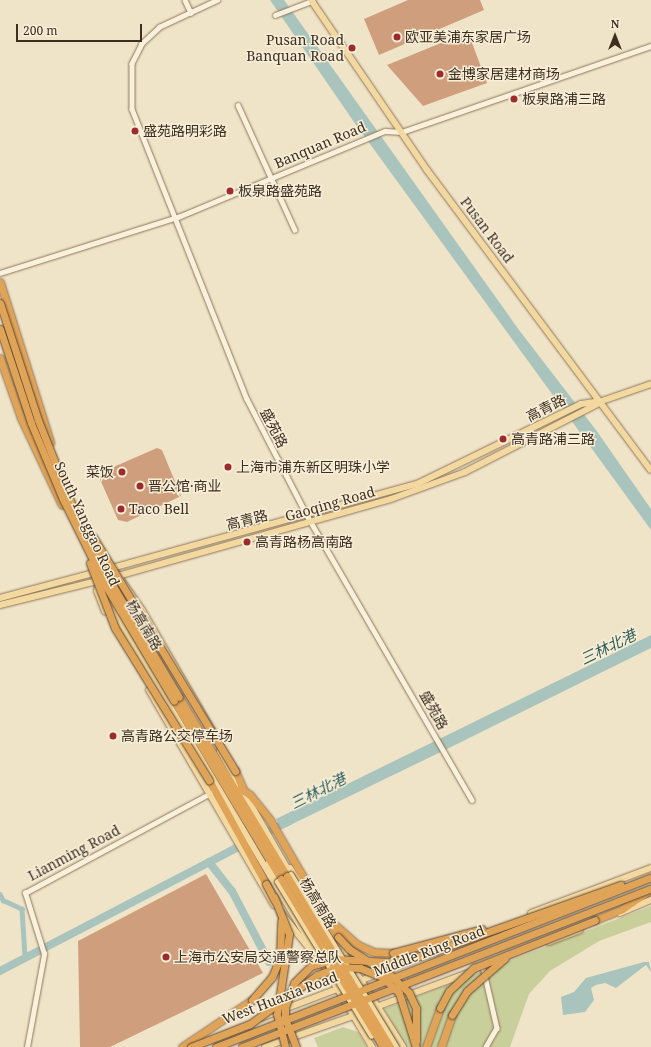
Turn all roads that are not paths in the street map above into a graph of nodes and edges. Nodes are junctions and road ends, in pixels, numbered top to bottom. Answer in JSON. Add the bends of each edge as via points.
{"nodes":[{"id":1,"x":185,"y":0,"type":"edge"},
{"id":2,"x":218,"y":0,"type":"edge"},
{"id":3,"x":312,"y":0,"type":"edge"},
{"id":4,"x":191,"y":12,"type":"junction"},
{"id":5,"x":275,"y":15,"type":"dead end"},
{"id":6,"x":651,"y":46,"type":"edge"},
{"id":7,"x":238,"y":105,"type":"dead end"},
{"id":8,"x":402,"y":132,"type":"junction"},
{"id":9,"x":271,"y":178,"type":"junction"},
{"id":10,"x":174,"y":218,"type":"junction"},
{"id":11,"x":295,"y":230,"type":"dead end"},
{"id":12,"x":0,"y":273,"type":"edge"},
{"id":13,"x":0,"y":282,"type":"edge"},
{"id":14,"x":0,"y":299,"type":"edge"},
{"id":15,"x":1,"y":306,"type":"edge"},
{"id":16,"x":0,"y":329,"type":"edge"},
{"id":17,"x":0,"y":334,"type":"edge"},
{"id":18,"x":0,"y":358,"type":"edge"},
{"id":19,"x":651,"y":384,"type":"edge"},
{"id":20,"x":602,"y":401,"type":"junction"},
{"id":21,"x":56,"y":467,"type":"junction"},
{"id":22,"x":651,"y":470,"type":"edge"},
{"id":23,"x":58,"y":486,"type":"junction"},
{"id":24,"x":68,"y":487,"type":"junction"},
{"id":25,"x":62,"y":505,"type":"junction"},
{"id":26,"x":309,"y":520,"type":"junction"},
{"id":27,"x":75,"y":527,"type":"junction"},
{"id":28,"x":91,"y":562,"type":"junction"},
{"id":29,"x":105,"y":570,"type":"junction"},
{"id":30,"x":97,"y":572,"type":"junction"},
{"id":31,"x":87,"y":574,"type":"junction"},
{"id":32,"x":121,"y":575,"type":"junction"},
{"id":33,"x":113,"y":577,"type":"junction"},
{"id":34,"x":100,"y":580,"type":"junction"},
{"id":35,"x":0,"y":598,"type":"edge"},
{"id":36,"x":0,"y":605,"type":"edge"},
{"id":37,"x":177,"y":699,"type":"junction"},
{"id":38,"x":222,"y":754,"type":"junction"},
{"id":39,"x":224,"y":761,"type":"junction"},
{"id":40,"x":226,"y":772,"type":"junction"},
{"id":41,"x":245,"y":791,"type":"junction"},
{"id":42,"x":211,"y":793,"type":"junction"},
{"id":43,"x":225,"y":797,"type":"junction"},
{"id":44,"x":472,"y":800,"type":"dead end"},
{"id":45,"x":230,"y":810,"type":"junction"},
{"id":46,"x":228,"y":825,"type":"junction"},
{"id":47,"x":248,"y":830,"type":"junction"},
{"id":48,"x":264,"y":845,"type":"junction"},
{"id":49,"x":280,"y":857,"type":"junction"},
{"id":50,"x":651,"y":868,"type":"edge"},
{"id":51,"x":650,"y":877,"type":"edge"},
{"id":52,"x":284,"y":878,"type":"junction"},
{"id":53,"x":651,"y":889,"type":"edge"},
{"id":54,"x":274,"y":897,"type":"junction"},
{"id":55,"x":316,"y":900,"type":"junction"},
{"id":56,"x":651,"y":900,"type":"edge"},
{"id":57,"x":507,"y":924,"type":"junction"},
{"id":58,"x":512,"y":952,"type":"junction"},
{"id":59,"x":483,"y":967,"type":"junction"},
{"id":60,"x":330,"y":975,"type":"junction"},
{"id":61,"x":363,"y":979,"type":"junction"},
{"id":62,"x":338,"y":990,"type":"junction"},
{"id":63,"x":379,"y":1006,"type":"junction"},
{"id":64,"x":352,"y":1016,"type":"junction"},
{"id":65,"x":27,"y":1047,"type":"edge"},
{"id":66,"x":182,"y":1047,"type":"edge"},
{"id":67,"x":186,"y":1047,"type":"edge"},
{"id":68,"x":191,"y":1047,"type":"edge"},
{"id":69,"x":216,"y":1047,"type":"edge"},
{"id":70,"x":242,"y":1047,"type":"edge"},
{"id":71,"x":265,"y":1047,"type":"edge"},
{"id":72,"x":285,"y":1047,"type":"edge"},
{"id":73,"x":296,"y":1047,"type":"edge"},
{"id":74,"x":372,"y":1047,"type":"edge"},
{"id":75,"x":379,"y":1047,"type":"edge"},
{"id":76,"x":383,"y":1047,"type":"edge"},
{"id":77,"x":390,"y":1047,"type":"edge"},
{"id":78,"x":396,"y":1047,"type":"edge"},
{"id":79,"x":403,"y":1047,"type":"edge"},
{"id":80,"x":415,"y":1047,"type":"edge"},
{"id":81,"x":426,"y":1047,"type":"edge"},
{"id":82,"x":441,"y":1047,"type":"edge"},
{"id":83,"x":486,"y":1047,"type":"edge"}],
"edges":[{"from":1,"to":4,"type":"street"},
{"from":2,"to":4,"type":"street"},
{"from":3,"to":5,"type":"street"},
{"from":3,"to":8,"type":"main road","name":"Pusan Road"},
{"from":4,"to":10,"type":"street","name":"盛苑路","via":[[160,27],[142,44],[132,64],[132,109]]},
{"from":6,"to":8,"type":"street","name":"Banquan Road"},
{"from":7,"to":9,"type":"street"},
{"from":8,"to":9,"type":"street","name":"Banquan Road","via":[[380,132]]},
{"from":8,"to":20,"type":"main road","name":"Pusan Road"},
{"from":9,"to":10,"type":"street","name":"Banquan Road"},
{"from":9,"to":11,"type":"street"},
{"from":10,"to":12,"type":"street","name":"Banquan Road"},
{"from":10,"to":26,"type":"street","name":"盛苑路","via":[[247,399]]},
{"from":13,"to":24,"type":"highway","via":[[38,408]]},
{"from":14,"to":15,"type":"main road","name":"South Yanggao Road"},
{"from":15,"to":21,"type":"highway","name":"杨高南路","bridge":true},
{"from":15,"to":29,"type":"main road","name":"South Yanggao Road","via":[[53,457]]},
{"from":16,"to":23,"type":"highway","name":"杨高南路","bridge":true,"via":[[31,423]]},
{"from":17,"to":27,"type":"main road","name":"South Yanggao Road","via":[[30,422]]},
{"from":18,"to":25,"type":"highway","via":[[26,431]]},
{"from":19,"to":20,"type":"main road","name":"Gaoqing Road"},
{"from":20,"to":22,"type":"main road","name":"Pusan Road"},
{"from":20,"to":26,"type":"main road","name":"高青路","via":[[581,404],[444,474]]},
{"from":20,"to":26,"type":"main road","name":"Gaoqing Road","via":[[566,423],[465,472]]},
{"from":21,"to":24,"type":"highway","name":"杨高南路","bridge":true},
{"from":21,"to":37,"type":"highway","name":"杨高南路","bridge":true,"via":[[113,586]]},
{"from":23,"to":25,"type":"highway","name":"杨高南路","bridge":true},
{"from":23,"to":37,"type":"highway","name":"杨高南路","bridge":true,"via":[[107,588]]},
{"from":24,"to":41,"type":"highway","name":"杨高南路","bridge":true,"via":[[102,554]]},
{"from":25,"to":43,"type":"highway","name":"杨高南路","bridge":true,"via":[[115,628],[208,780]]},
{"from":26,"to":29,"type":"main road","name":"高青路"},
{"from":26,"to":32,"type":"main road","name":"Gaoqing Road"},
{"from":26,"to":44,"type":"street","name":"盛苑路"},
{"from":27,"to":28,"type":"main road","name":"South Yanggao Road"},
{"from":27,"to":30,"type":"main road"},
{"from":28,"to":30,"type":"main road","name":"South Yanggao Road"},
{"from":28,"to":31,"type":"main road","via":[[92,570]]},
{"from":29,"to":30,"type":"main road","name":"高青路"},
{"from":29,"to":32,"type":"main road","name":"South Yanggao Road"},
{"from":30,"to":31,"type":"main road","name":"高青路"},
{"from":30,"to":32,"type":"main road"},
{"from":30,"to":33,"type":"main road"},
{"from":30,"to":34,"type":"main road","name":"South Yanggao Road"},
{"from":31,"to":35,"type":"main road","name":"高青路"},
{"from":32,"to":33,"type":"main road","name":"Gaoqing Road"},
{"from":32,"to":38,"type":"main road","name":"South Yanggao Road","via":[[219,738]]},
{"from":33,"to":34,"type":"main road","name":"Gaoqing Road"},
{"from":33,"to":38,"type":"main road","name":"杨高南路"},
{"from":34,"to":36,"type":"main road","name":"Gaoqing Road"},
{"from":34,"to":42,"type":"main road","name":"杨高南路","via":[[97,591],[112,627]]},
{"from":34,"to":43,"type":"main road","name":"South Yanggao Road","via":[[122,626]]},
{"from":37,"to":40,"type":"highway","name":"杨高南路"},
{"from":37,"to":43,"type":"highway","name":"杨高南路"},
{"from":38,"to":39,"type":"main road","name":"杨高南路"},
{"from":39,"to":40,"type":"main road","name":"杨高南路"},
{"from":39,"to":41,"type":"main road","name":"杨高南路"},
{"from":40,"to":47,"type":"highway","name":"杨高南路"},
{"from":41,"to":47,"type":"main road","name":"杨高南路"},
{"from":41,"to":55,"type":"highway","via":[[270,820]]},
{"from":42,"to":46,"type":"main road","name":"杨高南路"},
{"from":42,"to":65,"type":"street","name":"Lianming Road","via":[[25,893],[44,954]]},
{"from":43,"to":45,"type":"highway","name":"杨高南路"},
{"from":43,"to":45,"type":"main road","name":"杨高南路"},
{"from":43,"to":46,"type":"main road","name":"杨高南路"},
{"from":43,"to":47,"type":"highway","name":"杨高南路"},
{"from":45,"to":47,"type":"highway"},
{"from":46,"to":47,"type":"main road"},
{"from":47,"to":48,"type":"highway","name":"杨高南路"},
{"from":47,"to":48,"type":"main road","name":"杨高南路"},
{"from":47,"to":54,"type":"highway","bridge":true,"via":[[266,884]]},
{"from":47,"to":60,"type":"main road","via":[[244,854],[273,904]]},
{"from":48,"to":49,"type":"main road","name":"杨高南路"},
{"from":48,"to":52,"type":"highway","name":"杨高南路"},
{"from":48,"to":52,"type":"highway","name":"杨高南路","via":[[267,856]]},
{"from":48,"to":60,"type":"main road"},
{"from":49,"to":52,"type":"main road","name":"杨高南路"},
{"from":49,"to":61,"type":"main road","via":[[294,872]]},
{"from":50,"to":61,"type":"main road","name":"West Huaxia Road"},
{"from":51,"to":57,"type":"highway","bridge":true},
{"from":51,"to":69,"type":"highway","name":"Middle Ring Road","bridge":true},
{"from":52,"to":75,"type":"main road","name":"杨高南路","bridge":true},
{"from":52,"to":76,"type":"highway","name":"杨高南路","bridge":true},
{"from":52,"to":77,"type":"highway","name":"杨高南路","bridge":true},
{"from":52,"to":78,"type":"main road","name":"杨高南路","bridge":true},
{"from":53,"to":58,"type":"highway","bridge":true,"via":[[622,909]]},
{"from":53,"to":70,"type":"highway","name":"Middle Ring Road","bridge":true},
{"from":54,"to":66,"type":"highway","bridge":true,"via":[[283,942],[272,977],[252,1000]]},
{"from":54,"to":72,"type":"highway","bridge":true,"via":[[289,934],[277,1014]]},
{"from":55,"to":57,"type":"highway","bridge":true,"via":[[347,938],[374,952],[410,951]]},
{"from":55,"to":80,"type":"highway","bridge":true,"via":[[338,937],[360,958],[390,974],[410,993],[418,1026]]},
{"from":56,"to":59,"type":"main road"},
{"from":57,"to":73,"type":"highway","bridge":true,"via":[[406,959],[335,959],[311,966],[294,982],[285,1007],[287,1025]]},
{"from":58,"to":81,"type":"highway","bridge":true,"via":[[474,968],[458,980],[440,1008]]},
{"from":58,"to":82,"type":"highway","bridge":true,"via":[[467,992],[452,1014]]},
{"from":59,"to":63,"type":"main road"},
{"from":59,"to":83,"type":"street","via":[[497,1028]]},
{"from":60,"to":62,"type":"main road"},
{"from":61,"to":62,"type":"main road","name":"West Huaxia Road"},
{"from":61,"to":63,"type":"main road"},
{"from":62,"to":64,"type":"main road"},
{"from":62,"to":67,"type":"main road","name":"West Huaxia Road"},
{"from":63,"to":64,"type":"main road"},
{"from":63,"to":79,"type":"main road"},
{"from":64,"to":71,"type":"main road"},
{"from":64,"to":74,"type":"main road"},
{"from":68,"to":80,"type":"highway","bridge":true,"via":[[250,1024],[317,975],[339,967],[360,968],[382,977],[399,993]]}]}
